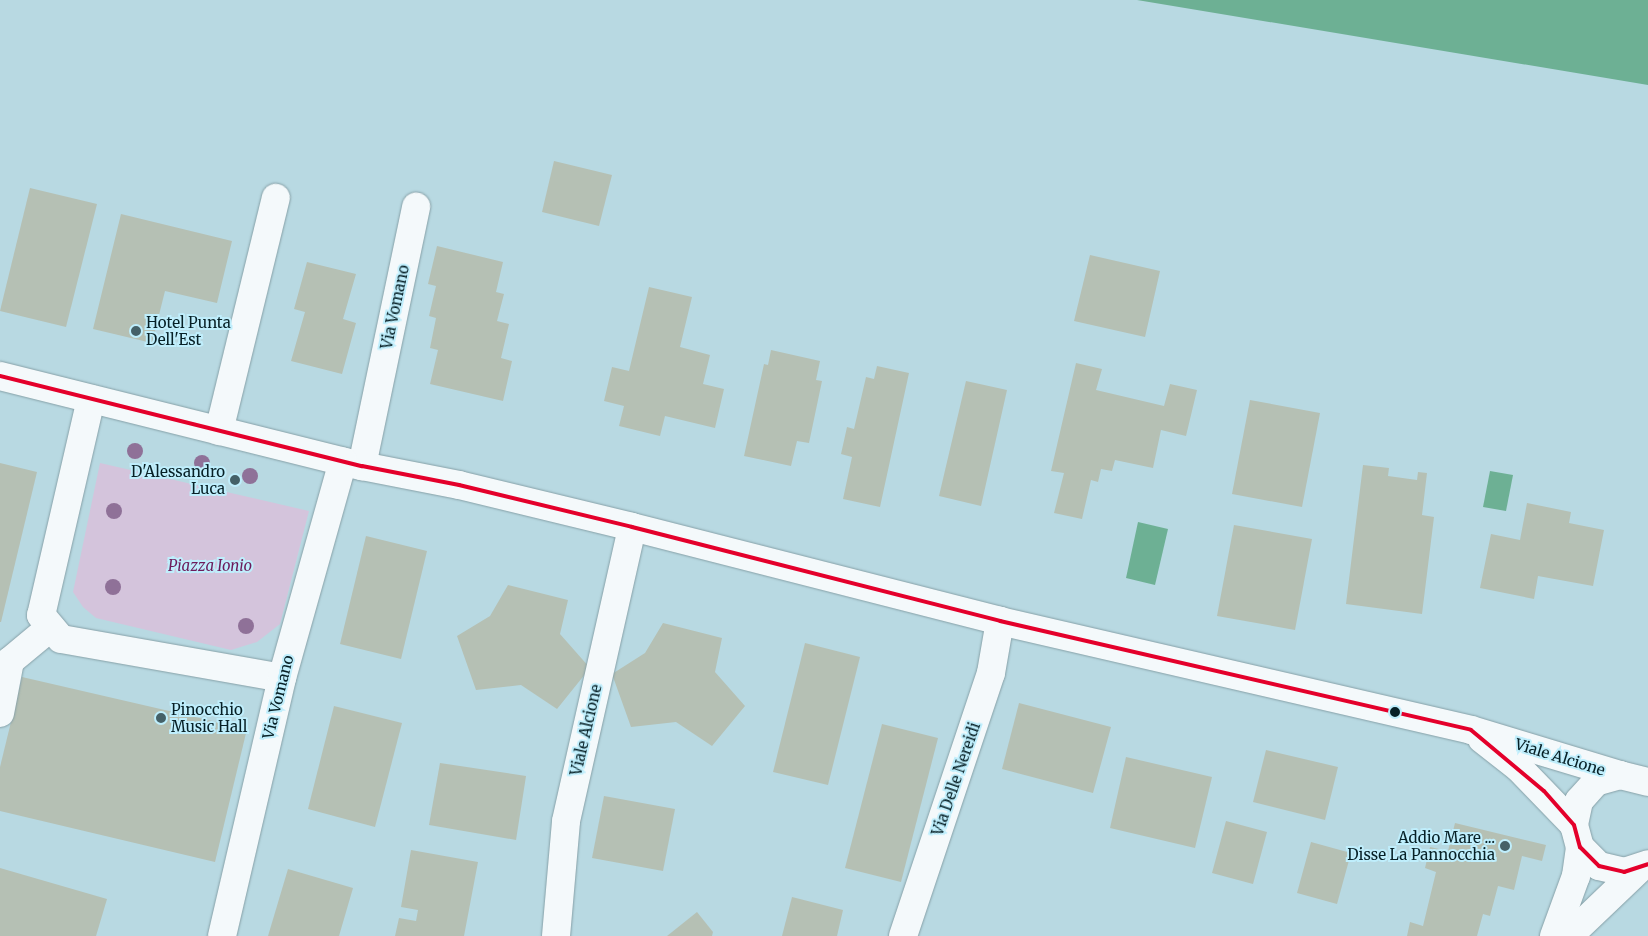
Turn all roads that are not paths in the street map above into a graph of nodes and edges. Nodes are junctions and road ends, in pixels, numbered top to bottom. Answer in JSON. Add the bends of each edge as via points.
{"nodes":[{"id":1,"x":276,"y":198,"type":"dead end"},
{"id":2,"x":416,"y":207,"type":"dead end"},
{"id":3,"x":0,"y":376,"type":"edge"},
{"id":4,"x":91,"y":399,"type":"junction"},
{"id":5,"x":219,"y":431,"type":"junction"},
{"id":6,"x":352,"y":463,"type":"junction"},
{"id":7,"x":632,"y":527,"type":"junction"},
{"id":8,"x":1000,"y":621,"type":"junction"},
{"id":9,"x":51,"y":627,"type":"junction"},
{"id":10,"x":282,"y":678,"type":"junction"},
{"id":11,"x":0,"y":713,"type":"edge"},
{"id":12,"x":1471,"y":730,"type":"junction"},
{"id":13,"x":1620,"y":775,"type":"junction"},
{"id":14,"x":1648,"y":782,"type":"edge"},
{"id":15,"x":1577,"y":836,"type":"junction"},
{"id":16,"x":1643,"y":867,"type":"edge"},
{"id":17,"x":222,"y":936,"type":"edge"},
{"id":18,"x":556,"y":936,"type":"edge"},
{"id":19,"x":903,"y":936,"type":"edge"},
{"id":20,"x":1554,"y":936,"type":"edge"},
{"id":21,"x":1568,"y":936,"type":"edge"}],
"edges":[{"from":1,"to":5,"type":"street"},
{"from":2,"to":6,"type":"street","name":"Via Vomano"},
{"from":3,"to":4,"type":"street","name":"Viale Alcione"},
{"from":4,"to":5,"type":"street","name":"Viale Alcione"},
{"from":4,"to":9,"type":"street","via":[[41,615]]},
{"from":5,"to":6,"type":"street","name":"Viale Alcione"},
{"from":6,"to":7,"type":"street","name":"Viale Alcione"},
{"from":6,"to":10,"type":"street","name":"Via Vomano"},
{"from":7,"to":8,"type":"street","name":"Viale Alcione"},
{"from":7,"to":18,"type":"street","name":"Viale Alcione","via":[[566,822]]},
{"from":8,"to":12,"type":"street","name":"Viale Alcione"},
{"from":8,"to":19,"type":"street","name":"Via Delle Nereidi","via":[[991,674]]},
{"from":9,"to":10,"type":"street","via":[[60,639]]},
{"from":9,"to":11,"type":"street","via":[[10,661]]},
{"from":10,"to":17,"type":"street","name":"Via Vomano"},
{"from":12,"to":13,"type":"street","name":"Viale Alcione"},
{"from":12,"to":15,"type":"street","name":"Viale Alcione","via":[[1519,768]]},
{"from":13,"to":14,"type":"street","name":"Viale Alcione"},
{"from":13,"to":15,"type":"street","via":[[1608,777],[1587,791],[1580,801]]},
{"from":15,"to":16,"type":"street","name":"Viale Alcione","via":[[1599,866],[1611,870]]},
{"from":15,"to":20,"type":"street","via":[[1576,876]]},
{"from":16,"to":21,"type":"street"}]}
